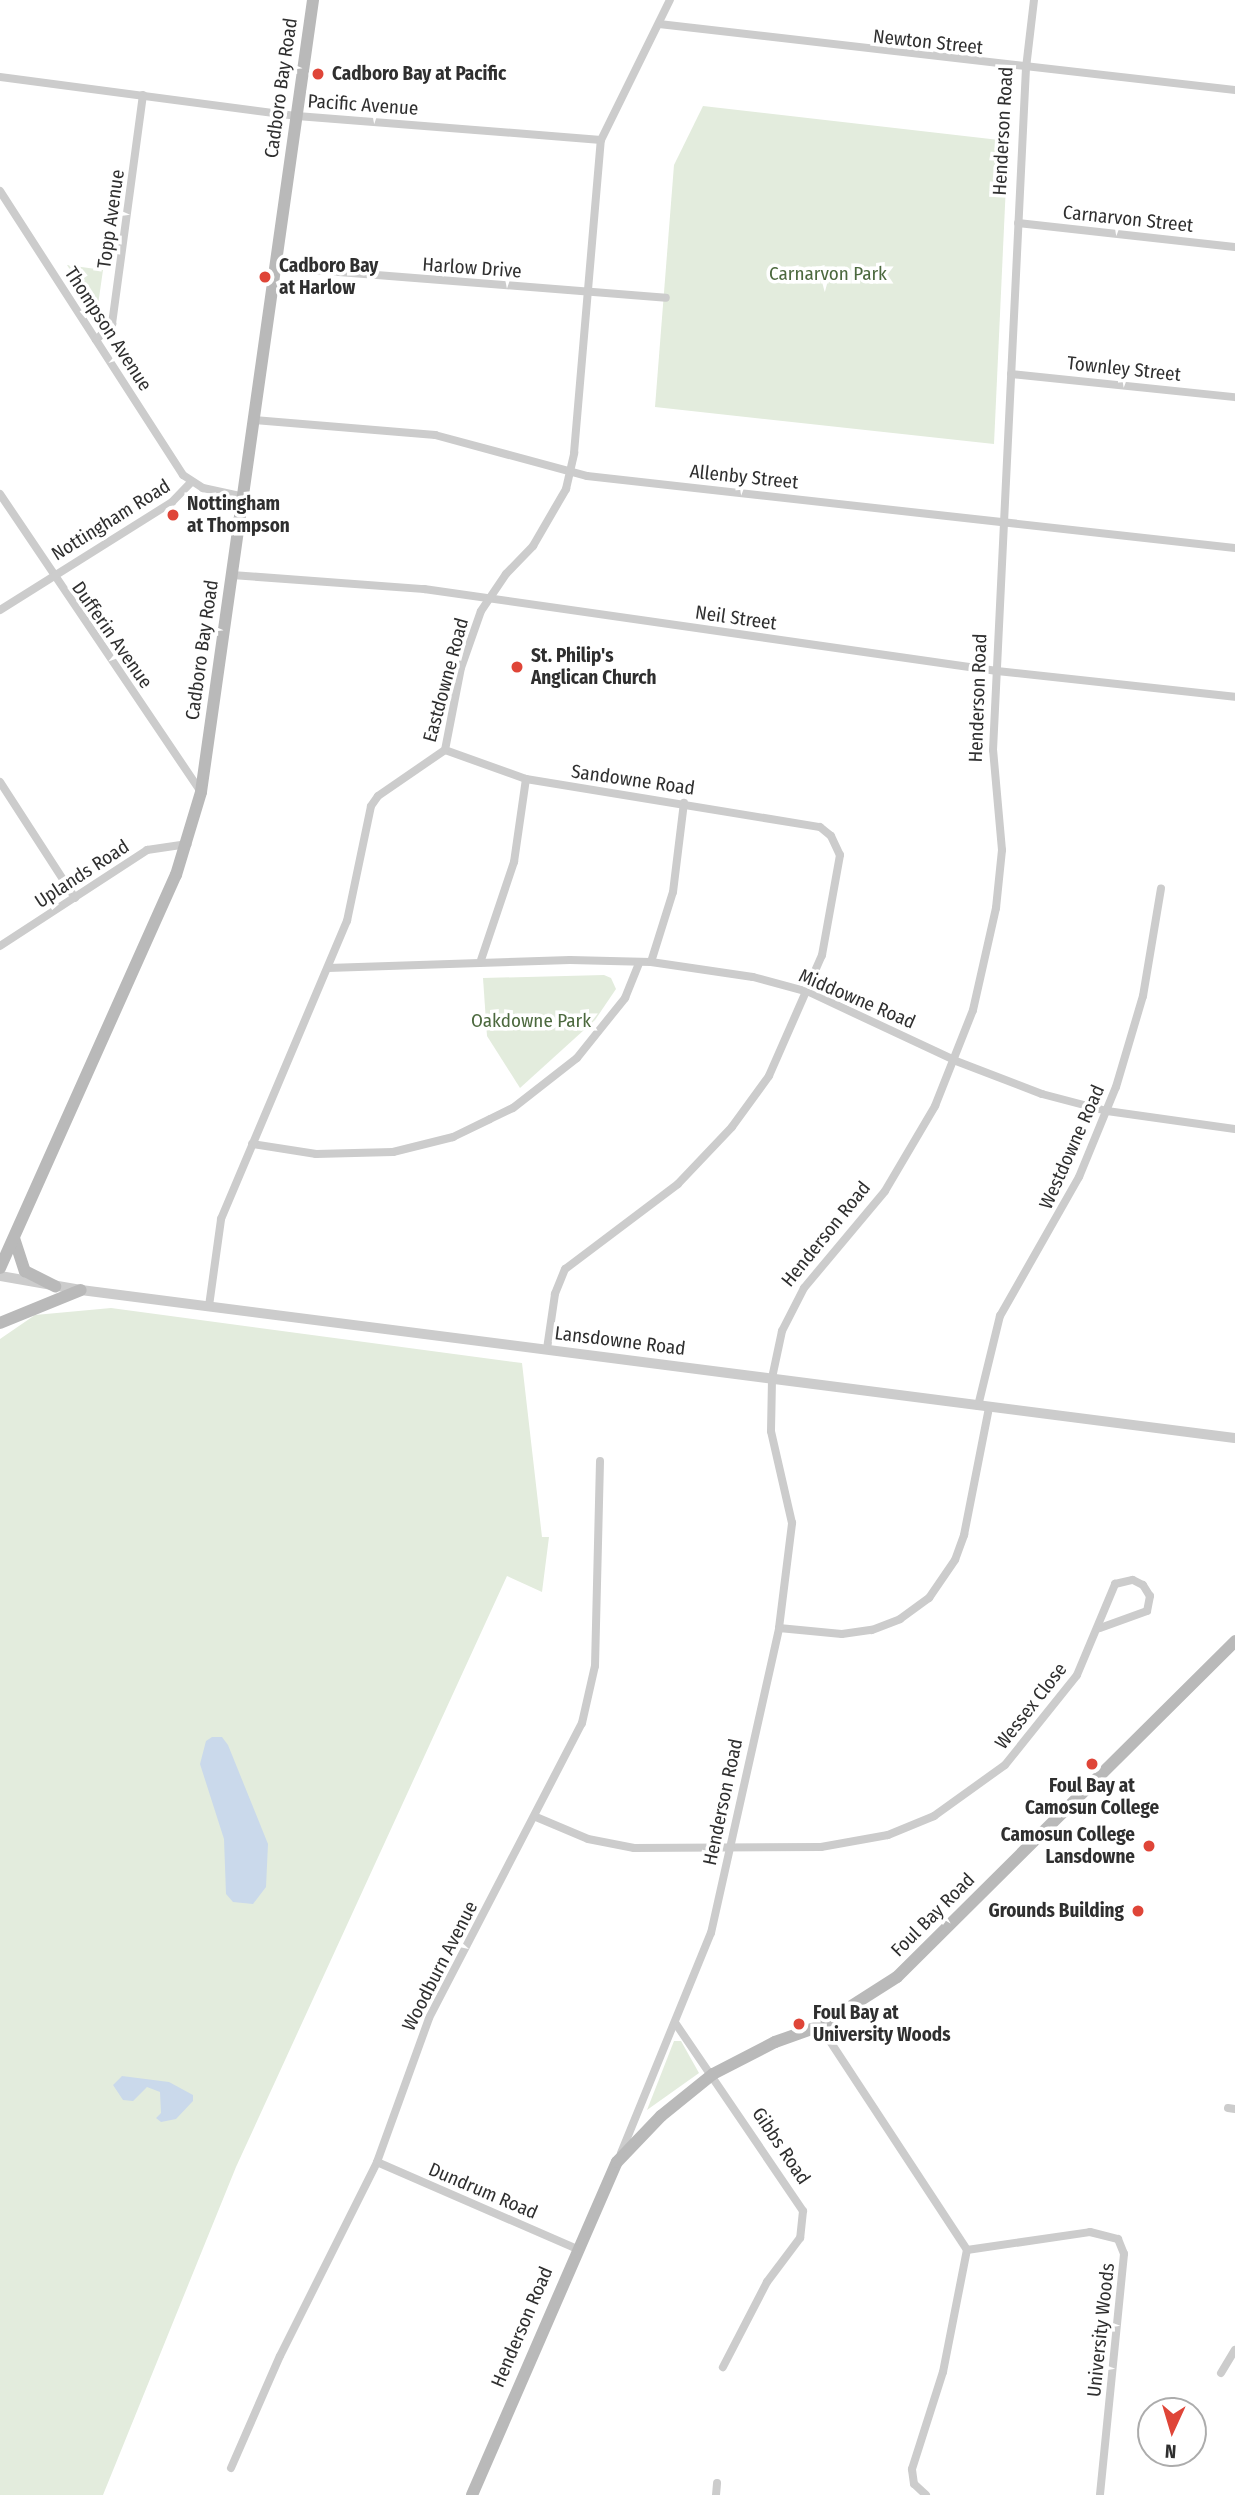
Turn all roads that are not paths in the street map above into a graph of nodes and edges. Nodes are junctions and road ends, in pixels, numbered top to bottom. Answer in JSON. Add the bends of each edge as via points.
{"nodes":[{"id":1,"x":313,"y":0,"type":"edge"},
{"id":2,"x":670,"y":0,"type":"edge"},
{"id":3,"x":1034,"y":0,"type":"edge"},
{"id":4,"x":659,"y":24,"type":"junction"},
{"id":5,"x":1026,"y":68,"type":"junction"},
{"id":6,"x":0,"y":76,"type":"edge"},
{"id":7,"x":1235,"y":90,"type":"edge"},
{"id":8,"x":144,"y":95,"type":"junction"},
{"id":9,"x":297,"y":116,"type":"junction"},
{"id":10,"x":601,"y":140,"type":"junction"},
{"id":11,"x":0,"y":191,"type":"edge"},
{"id":12,"x":1018,"y":223,"type":"junction"},
{"id":13,"x":1235,"y":247,"type":"edge"},
{"id":14,"x":275,"y":267,"type":"junction"},
{"id":15,"x":587,"y":292,"type":"junction"},
{"id":16,"x":666,"y":298,"type":"dead end"},
{"id":17,"x":96,"y":340,"type":"junction"},
{"id":18,"x":1011,"y":373,"type":"junction"},
{"id":19,"x":1235,"y":397,"type":"edge"},
{"id":20,"x":254,"y":420,"type":"junction"},
{"id":21,"x":571,"y":474,"type":"junction"},
{"id":22,"x":191,"y":482,"type":"junction"},
{"id":23,"x":0,"y":494,"type":"edge"},
{"id":24,"x":242,"y":496,"type":"junction"},
{"id":25,"x":1004,"y":522,"type":"junction"},
{"id":26,"x":1235,"y":548,"type":"edge"},
{"id":27,"x":232,"y":575,"type":"junction"},
{"id":28,"x":52,"y":576,"type":"junction"},
{"id":29,"x":488,"y":598,"type":"junction"},
{"id":30,"x":0,"y":610,"type":"edge"},
{"id":31,"x":997,"y":671,"type":"junction"},
{"id":32,"x":1235,"y":697,"type":"edge"},
{"id":33,"x":445,"y":750,"type":"junction"},
{"id":34,"x":526,"y":779,"type":"junction"},
{"id":35,"x":0,"y":782,"type":"edge"},
{"id":36,"x":201,"y":792,"type":"junction"},
{"id":37,"x":684,"y":803,"type":"junction"},
{"id":38,"x":188,"y":844,"type":"junction"},
{"id":39,"x":1161,"y":888,"type":"dead end"},
{"id":40,"x":75,"y":898,"type":"junction"},
{"id":41,"x":0,"y":946,"type":"edge"},
{"id":42,"x":651,"y":962,"type":"junction"},
{"id":43,"x":480,"y":963,"type":"junction"},
{"id":44,"x":639,"y":963,"type":"junction"},
{"id":45,"x":328,"y":968,"type":"junction"},
{"id":46,"x":809,"y":992,"type":"junction"},
{"id":47,"x":956,"y":1061,"type":"junction"},
{"id":48,"x":1107,"y":1111,"type":"junction"},
{"id":49,"x":1235,"y":1129,"type":"edge"},
{"id":50,"x":252,"y":1144,"type":"junction"},
{"id":51,"x":14,"y":1238,"type":"junction"},
{"id":52,"x":0,"y":1268,"type":"edge"},
{"id":53,"x":0,"y":1276,"type":"edge"},
{"id":54,"x":55,"y":1286,"type":"junction"},
{"id":55,"x":81,"y":1290,"type":"junction"},
{"id":56,"x":209,"y":1306,"type":"junction"},
{"id":57,"x":0,"y":1323,"type":"edge"},
{"id":58,"x":547,"y":1349,"type":"junction"},
{"id":59,"x":772,"y":1378,"type":"junction"},
{"id":60,"x":983,"y":1406,"type":"junction"},
{"id":61,"x":1235,"y":1438,"type":"edge"},
{"id":62,"x":600,"y":1461,"type":"dead end"},
{"id":63,"x":779,"y":1628,"type":"junction"},
{"id":64,"x":1100,"y":1628,"type":"junction"},
{"id":65,"x":1235,"y":1641,"type":"edge"},
{"id":66,"x":536,"y":1817,"type":"junction"},
{"id":67,"x":733,"y":1847,"type":"junction"},
{"id":68,"x":676,"y":2024,"type":"junction"},
{"id":69,"x":820,"y":2026,"type":"junction"},
{"id":70,"x":713,"y":2074,"type":"junction"},
{"id":71,"x":377,"y":2162,"type":"junction"},
{"id":72,"x":617,"y":2162,"type":"junction"},
{"id":73,"x":577,"y":2249,"type":"junction"},
{"id":74,"x":967,"y":2250,"type":"junction"},
{"id":75,"x":1235,"y":2350,"type":"edge"},
{"id":76,"x":723,"y":2367,"type":"dead end"},
{"id":77,"x":1221,"y":2373,"type":"dead end"},
{"id":78,"x":231,"y":2468,"type":"dead end"},
{"id":79,"x":718,"y":2483,"type":"dead end"},
{"id":80,"x":471,"y":2495,"type":"edge"},
{"id":81,"x":716,"y":2495,"type":"edge"},
{"id":82,"x":926,"y":2495,"type":"edge"},
{"id":83,"x":1100,"y":2495,"type":"edge"}],
"edges":[{"from":1,"to":9,"type":"main road","name":"Cadboro Bay Road"},
{"from":2,"to":4,"type":"street","name":"Eastdowne Road"},
{"from":3,"to":5,"type":"street","name":"Henderson Road"},
{"from":4,"to":5,"type":"street","name":"Newton Street"},
{"from":4,"to":10,"type":"street","name":"Eastdowne Road"},
{"from":5,"to":7,"type":"street","name":"Newton Street"},
{"from":5,"to":12,"type":"street","name":"Henderson Road"},
{"from":6,"to":8,"type":"street","name":"Pacific Avenue"},
{"from":8,"to":9,"type":"street","name":"Pacific Avenue"},
{"from":8,"to":17,"type":"street","name":"Topp Avenue","via":[[112,324]]},
{"from":9,"to":10,"type":"street","name":"Pacific Avenue"},
{"from":9,"to":14,"type":"main road","name":"Cadboro Bay Road"},
{"from":10,"to":15,"type":"street","name":"Eastdowne Road"},
{"from":11,"to":17,"type":"street","name":"Thompson Avenue"},
{"from":12,"to":13,"type":"street","name":"Carnarvon Street"},
{"from":12,"to":18,"type":"street","name":"Henderson Road"},
{"from":14,"to":15,"type":"street","name":"Harlow Drive"},
{"from":14,"to":20,"type":"main road","name":"Cadboro Bay Road"},
{"from":15,"to":16,"type":"street","name":"Harlow Drive"},
{"from":15,"to":21,"type":"street","name":"Eastdowne Road"},
{"from":17,"to":22,"type":"street","name":"Thompson Avenue"},
{"from":18,"to":19,"type":"street","name":"Townley Street"},
{"from":18,"to":25,"type":"street","name":"Henderson Road"},
{"from":20,"to":21,"type":"street","name":"Allenby Street","via":[[435,435]]},
{"from":20,"to":24,"type":"main road","name":"Cadboro Bay Road"},
{"from":21,"to":25,"type":"street","name":"Allenby Street"},
{"from":21,"to":29,"type":"street","name":"Eastdowne Road","via":[[533,546]]},
{"from":22,"to":24,"type":"street","name":"Nottingham Road"},
{"from":22,"to":28,"type":"street","name":"Nottingham Road","via":[[172,502]]},
{"from":23,"to":28,"type":"street","name":"Dufferin Avenue"},
{"from":24,"to":27,"type":"main road","name":"Cadboro Bay Road"},
{"from":25,"to":26,"type":"street","name":"Allenby Street"},
{"from":25,"to":31,"type":"street","name":"Henderson Road"},
{"from":27,"to":29,"type":"street","name":"Neil Street"},
{"from":27,"to":36,"type":"main road","name":"Cadboro Bay Road"},
{"from":28,"to":30,"type":"street","name":"Nottingham Road"},
{"from":28,"to":36,"type":"street","name":"Dufferin Avenue"},
{"from":29,"to":31,"type":"street","name":"Neil Street"},
{"from":29,"to":33,"type":"street","name":"Eastdowne Road","via":[[465,655]]},
{"from":31,"to":32,"type":"street","name":"Neil Street"},
{"from":31,"to":47,"type":"street","name":"Henderson Road","via":[[993,750],[1002,850],[999,884],[986,962]]},
{"from":33,"to":34,"type":"street","name":"Sandowne Road"},
{"from":33,"to":45,"type":"street","name":"Eastdowne Road","via":[[378,796],[371,806],[353,899]]},
{"from":34,"to":37,"type":"street","name":"Sandowne Road"},
{"from":34,"to":43,"type":"street","via":[[514,862]]},
{"from":35,"to":40,"type":"street"},
{"from":36,"to":38,"type":"main road","name":"Cadboro Bay Road"},
{"from":37,"to":42,"type":"street","via":[[673,892]]},
{"from":37,"to":46,"type":"street","name":"Sandowne Road","via":[[820,827],[837,845],[840,869],[822,955]]},
{"from":38,"to":40,"type":"street","name":"Uplands Road","via":[[146,850]]},
{"from":38,"to":51,"type":"main road","name":"Cadboro Bay Road"},
{"from":39,"to":48,"type":"street","name":"Westdowne Road","via":[[1143,996]]},
{"from":40,"to":41,"type":"street","name":"Uplands Road"},
{"from":42,"to":44,"type":"street","name":"Middowne Road"},
{"from":42,"to":46,"type":"street","name":"Middowne Road","via":[[752,976]]},
{"from":43,"to":44,"type":"street","name":"Middowne Road"},
{"from":43,"to":45,"type":"street","name":"Middowne Road"},
{"from":44,"to":50,"type":"street","via":[[625,998],[577,1058],[513,1108],[478,1125],[430,1144],[371,1154],[316,1154]]},
{"from":45,"to":50,"type":"street","name":"Eastdowne Road"},
{"from":46,"to":47,"type":"street","name":"Middowne Road"},
{"from":46,"to":58,"type":"street","via":[[769,1076],[732,1127],[678,1184],[565,1269],[555,1294]]},
{"from":47,"to":48,"type":"street","name":"Middowne Road","via":[[1042,1094]]},
{"from":47,"to":59,"type":"street","name":"Henderson Road","via":[[902,1166],[795,1302],[782,1331]]},
{"from":48,"to":49,"type":"street","name":"Middowne Road"},
{"from":48,"to":60,"type":"street","name":"Westdowne Road","via":[[1058,1219],[1000,1316]]},
{"from":50,"to":56,"type":"street","name":"Eastdowne Road","via":[[221,1219]]},
{"from":51,"to":52,"type":"main road","name":"Cadboro Bay Road"},
{"from":51,"to":54,"type":"main road","via":[[25,1271]]},
{"from":53,"to":54,"type":"street","name":"Lansdowne Road"},
{"from":54,"to":55,"type":"street","name":"Lansdowne Road"},
{"from":55,"to":56,"type":"street","name":"Lansdowne Road"},
{"from":55,"to":57,"type":"main road"},
{"from":56,"to":58,"type":"street","name":"Lansdowne Road"},
{"from":58,"to":59,"type":"street","name":"Lansdowne Road"},
{"from":59,"to":60,"type":"street","name":"Lansdowne Road"},
{"from":59,"to":63,"type":"street","name":"Henderson Road","via":[[771,1431],[792,1523]]},
{"from":60,"to":61,"type":"street","name":"Lansdowne Road"},
{"from":60,"to":63,"type":"street","name":"Westdowne Road","via":[[964,1535],[950,1569],[929,1598],[900,1619],[872,1630],[842,1634]]},
{"from":62,"to":66,"type":"street","name":"Woodburn Avenue","via":[[597,1635],[590,1698],[572,1749]]},
{"from":63,"to":67,"type":"street","name":"Henderson Road"},
{"from":64,"to":64,"type":"street","name":"Wessex Close","via":[[1147,1611],[1150,1596],[1143,1586],[1133,1580],[1115,1584]]},
{"from":64,"to":67,"type":"street","name":"Wessex Close","via":[[1077,1675],[1027,1742],[972,1793],[934,1816],[888,1835],[841,1845]]},
{"from":65,"to":69,"type":"main road","name":"Foul Bay Road","via":[[897,1977]]},
{"from":66,"to":67,"type":"street","name":"Wessex Close","via":[[611,1846]]},
{"from":66,"to":71,"type":"street","name":"Woodburn Avenue","via":[[429,2018]]},
{"from":67,"to":68,"type":"street","name":"Henderson Road","via":[[711,1933]]},
{"from":68,"to":70,"type":"street","name":"Gibbs Road"},
{"from":68,"to":72,"type":"street","name":"Henderson Road"},
{"from":69,"to":70,"type":"main road","name":"Foul Bay Road"},
{"from":69,"to":74,"type":"street"},
{"from":70,"to":72,"type":"main road","name":"Foul Bay Road","via":[[661,2116]]},
{"from":70,"to":76,"type":"street","name":"Gibbs Road","via":[[798,2199],[804,2225],[748,2315]]},
{"from":71,"to":73,"type":"street","name":"Dundrum Road"},
{"from":71,"to":78,"type":"street","name":"Woodburn Avenue","via":[[280,2356]]},
{"from":72,"to":73,"type":"main road","name":"Henderson Road"},
{"from":73,"to":80,"type":"main road","name":"Henderson Road"},
{"from":74,"to":82,"type":"street","via":[[943,2372],[912,2469],[914,2484]]},
{"from":74,"to":83,"type":"street","name":"University Woods","via":[[1090,2232],[1118,2239],[1123,2271]]},
{"from":75,"to":77,"type":"street"},
{"from":79,"to":81,"type":"street"}]}
